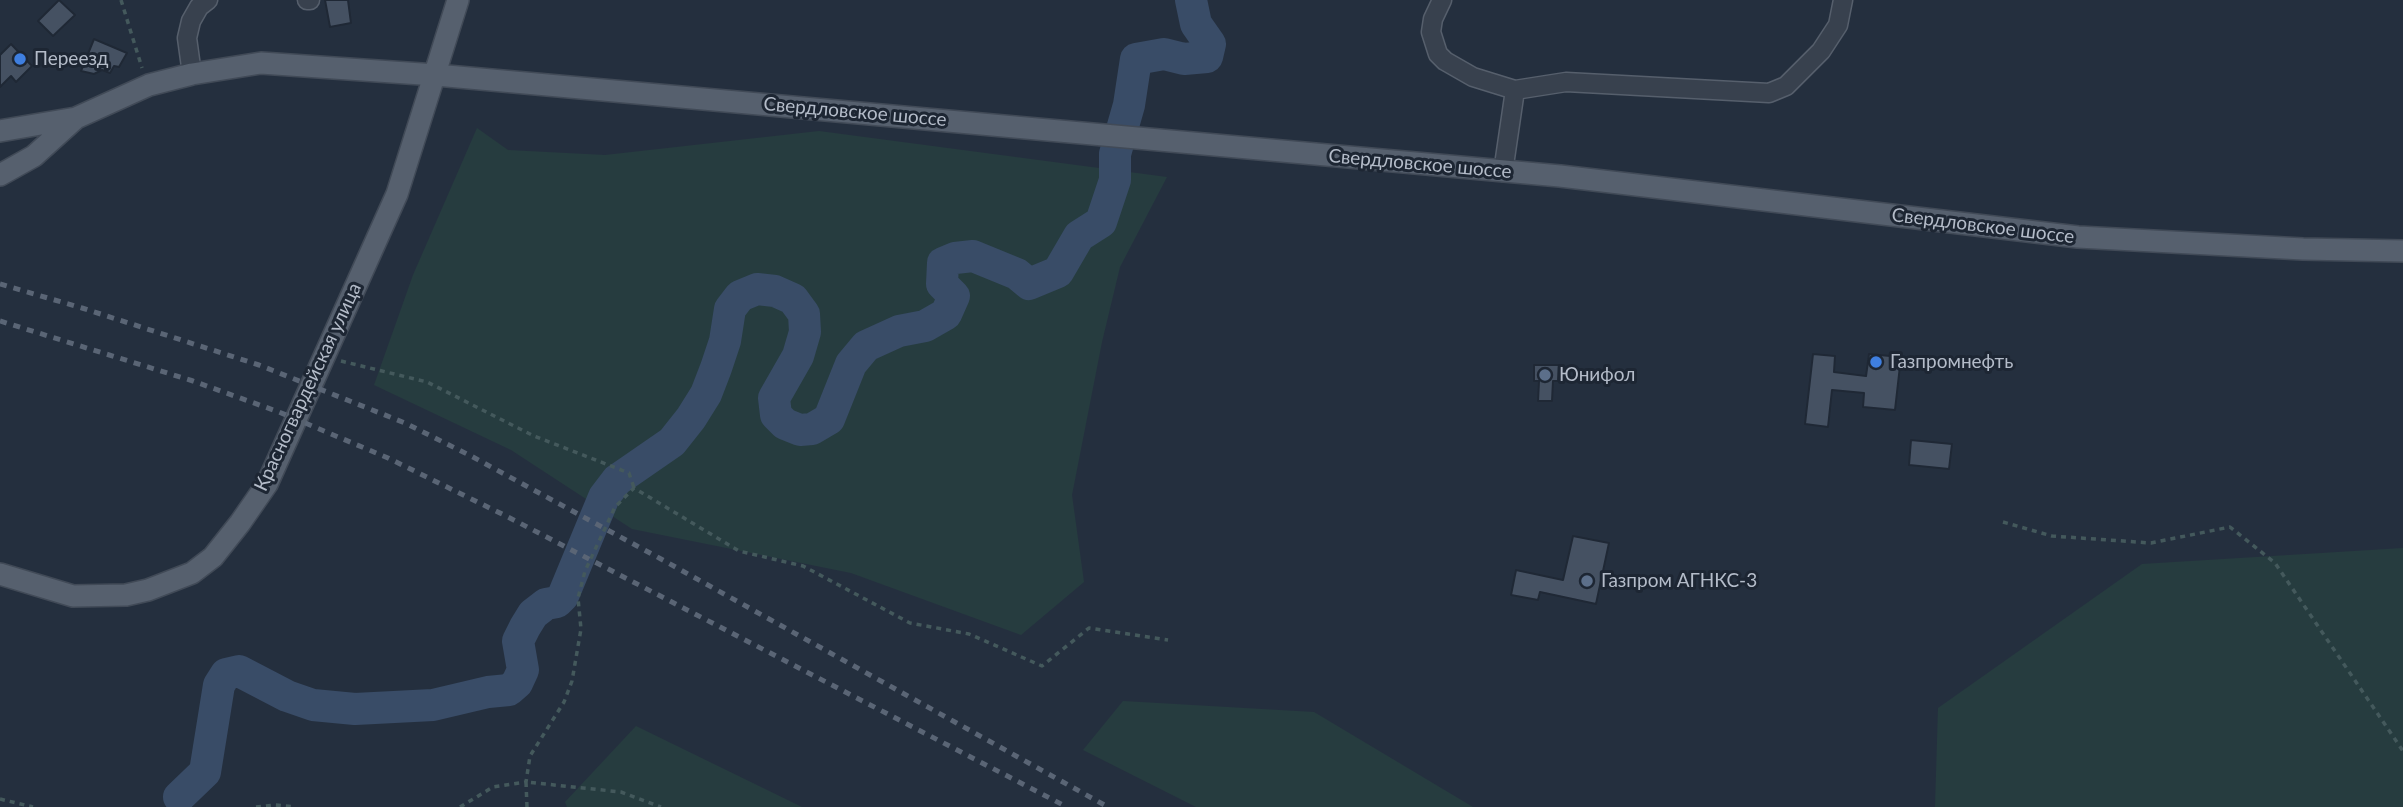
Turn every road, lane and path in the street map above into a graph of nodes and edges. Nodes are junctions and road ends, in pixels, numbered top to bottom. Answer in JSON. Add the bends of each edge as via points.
{"nodes":[{"id":1,"x":121,"y":0,"type":"edge"},
{"id":2,"x":208,"y":0,"type":"edge"},
{"id":3,"x":458,"y":0,"type":"edge"},
{"id":4,"x":1442,"y":0,"type":"edge"},
{"id":5,"x":1843,"y":0,"type":"edge"},
{"id":6,"x":191,"y":74,"type":"junction"},
{"id":7,"x":436,"y":75,"type":"junction"},
{"id":8,"x":149,"y":85,"type":"junction"},
{"id":9,"x":1515,"y":90,"type":"junction"},
{"id":10,"x":76,"y":118,"type":"junction"},
{"id":11,"x":0,"y":131,"type":"edge"},
{"id":12,"x":1503,"y":172,"type":"junction"},
{"id":13,"x":0,"y":175,"type":"edge"},
{"id":14,"x":2403,"y":251,"type":"edge"},
{"id":15,"x":323,"y":357,"type":"junction"},
{"id":16,"x":634,"y":488,"type":"junction"},
{"id":17,"x":2003,"y":522,"type":"dead end"},
{"id":18,"x":0,"y":574,"type":"edge"},
{"id":19,"x":1167,"y":640,"type":"dead end"},
{"id":20,"x":2403,"y":751,"type":"edge"},
{"id":21,"x":526,"y":782,"type":"junction"},
{"id":22,"x":0,"y":799,"type":"edge"},
{"id":23,"x":33,"y":807,"type":"edge"},
{"id":24,"x":256,"y":807,"type":"edge"},
{"id":25,"x":295,"y":807,"type":"edge"},
{"id":26,"x":460,"y":807,"type":"edge"},
{"id":27,"x":527,"y":807,"type":"edge"},
{"id":28,"x":661,"y":807,"type":"edge"}],
"edges":[{"from":1,"to":8,"type":"path"},
{"from":2,"to":6,"type":"street","via":[[191,21],[187,38]]},
{"from":3,"to":7,"type":"main road","name":"Красногвардейская улица"},
{"from":4,"to":9,"type":"street","via":[[1432,32],[1438,54],[1473,76]]},
{"from":5,"to":9,"type":"street","via":[[1838,25],[1821,51],[1786,86],[1769,93],[1566,82]]},
{"from":6,"to":7,"type":"main road","name":"Свердловское шоссе","via":[[261,63]]},
{"from":6,"to":8,"type":"main road","name":"Свердловское шоссе"},
{"from":7,"to":12,"type":"main road","name":"Свердловское шоссе"},
{"from":7,"to":15,"type":"main road","name":"Красногвардейская улица","via":[[397,194]]},
{"from":8,"to":10,"type":"main road","name":"Свердловское шоссе"},
{"from":9,"to":12,"type":"street"},
{"from":10,"to":11,"type":"main road"},
{"from":10,"to":13,"type":"main road","via":[[34,156]]},
{"from":12,"to":14,"type":"main road","name":"Свердловское шоссе","via":[[2078,237]]},
{"from":15,"to":16,"type":"path","via":[[427,382],[534,436],[629,473]]},
{"from":15,"to":18,"type":"main road","name":"Красногвардейская улица","via":[[267,484],[213,557],[192,573],[137,593],[96,597],[73,596]]},
{"from":16,"to":19,"type":"path","via":[[740,551],[803,566],[910,623],[969,634],[1042,666],[1089,628]]},
{"from":16,"to":21,"type":"path","via":[[615,507],[584,570],[572,681],[530,756]]},
{"from":17,"to":20,"type":"path","via":[[2052,536],[2151,543],[2230,527],[2274,563]]},
{"from":21,"to":26,"type":"path","via":[[493,787]]},
{"from":21,"to":27,"type":"path"},
{"from":21,"to":28,"type":"path","via":[[621,792]]},
{"from":22,"to":23,"type":"path"},
{"from":24,"to":25,"type":"path"}]}
